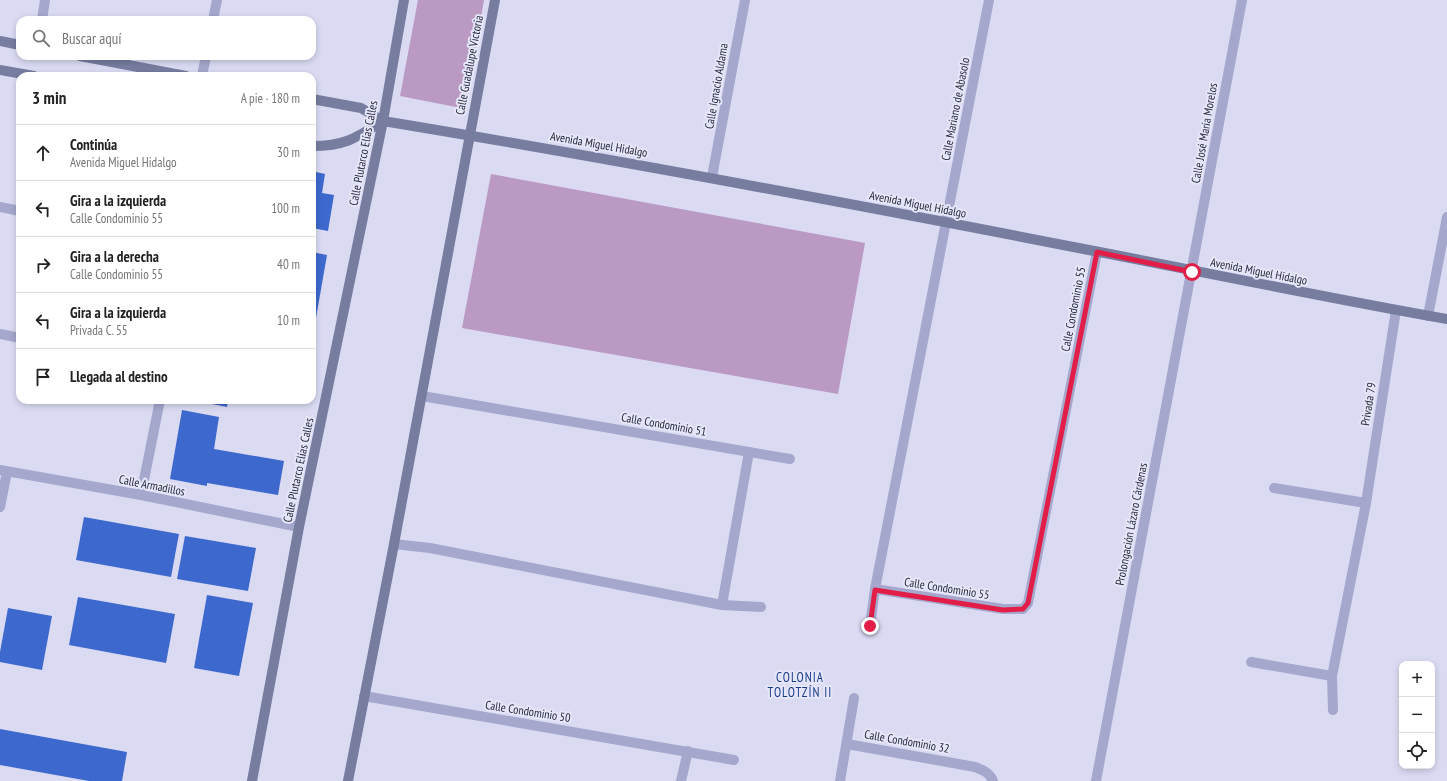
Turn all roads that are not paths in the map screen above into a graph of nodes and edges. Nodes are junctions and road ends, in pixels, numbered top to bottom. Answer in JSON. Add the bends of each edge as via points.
{"nodes":[{"id":1,"x":46,"y":0,"type":"edge"},
{"id":2,"x":217,"y":0,"type":"edge"},
{"id":3,"x":404,"y":0,"type":"edge"},
{"id":4,"x":495,"y":0,"type":"edge"},
{"id":5,"x":745,"y":0,"type":"edge"},
{"id":6,"x":989,"y":0,"type":"edge"},
{"id":7,"x":1242,"y":0,"type":"edge"},
{"id":8,"x":43,"y":16,"type":"edge"},
{"id":9,"x":214,"y":16,"type":"edge"},
{"id":10,"x":0,"y":41,"type":"edge"},
{"id":11,"x":16,"y":44,"type":"edge"},
{"id":12,"x":101,"y":60,"type":"edge"},
{"id":13,"x":205,"y":60,"type":"edge"},
{"id":14,"x":0,"y":70,"type":"edge"},
{"id":15,"x":165,"y":72,"type":"edge"},
{"id":16,"x":203,"y":72,"type":"edge"},
{"id":17,"x":16,"y":73,"type":"edge"},
{"id":18,"x":316,"y":100,"type":"edge"},
{"id":19,"x":383,"y":121,"type":"junction"},
{"id":20,"x":470,"y":135,"type":"junction"},
{"id":21,"x":316,"y":146,"type":"edge"},
{"id":22,"x":712,"y":177,"type":"junction"},
{"id":23,"x":0,"y":207,"type":"edge"},
{"id":24,"x":16,"y":210,"type":"edge"},
{"id":25,"x":1447,"y":217,"type":"edge"},
{"id":26,"x":947,"y":222,"type":"junction"},
{"id":27,"x":1097,"y":252,"type":"junction"},
{"id":28,"x":1192,"y":272,"type":"junction"},
{"id":29,"x":1396,"y":310,"type":"junction"},
{"id":30,"x":1428,"y":316,"type":"junction"},
{"id":31,"x":1447,"y":319,"type":"edge"},
{"id":32,"x":0,"y":334,"type":"edge"},
{"id":33,"x":16,"y":337,"type":"edge"},
{"id":34,"x":422,"y":396,"type":"junction"},
{"id":35,"x":159,"y":404,"type":"edge"},
{"id":36,"x":749,"y":452,"type":"junction"},
{"id":37,"x":790,"y":459,"type":"dead end"},
{"id":38,"x":3,"y":471,"type":"edge"},
{"id":39,"x":1274,"y":488,"type":"dead end"},
{"id":40,"x":141,"y":496,"type":"junction"},
{"id":41,"x":1366,"y":503,"type":"junction"},
{"id":42,"x":0,"y":507,"type":"edge"},
{"id":43,"x":299,"y":527,"type":"junction"},
{"id":44,"x":394,"y":544,"type":"junction"},
{"id":45,"x":875,"y":590,"type":"junction"},
{"id":46,"x":722,"y":605,"type":"junction"},
{"id":47,"x":761,"y":607,"type":"dead end"},
{"id":48,"x":870,"y":626,"type":"dead end"},
{"id":49,"x":1251,"y":662,"type":"dead end"},
{"id":50,"x":1332,"y":676,"type":"junction"},
{"id":51,"x":364,"y":696,"type":"junction"},
{"id":52,"x":854,"y":698,"type":"dead end"},
{"id":53,"x":1333,"y":710,"type":"dead end"},
{"id":54,"x":847,"y":744,"type":"junction"},
{"id":55,"x":688,"y":751,"type":"junction"},
{"id":56,"x":734,"y":760,"type":"dead end"},
{"id":57,"x":252,"y":781,"type":"edge"},
{"id":58,"x":348,"y":781,"type":"edge"},
{"id":59,"x":681,"y":781,"type":"edge"},
{"id":60,"x":840,"y":781,"type":"edge"},
{"id":61,"x":993,"y":781,"type":"edge"},
{"id":62,"x":1096,"y":781,"type":"edge"}],
"edges":[{"from":1,"to":8,"type":"street"},
{"from":2,"to":9,"type":"street"},
{"from":3,"to":19,"type":"main road","name":"Calle Plutarco Elías Calles"},
{"from":4,"to":20,"type":"main road","name":"Calle Guadalupe Victoria"},
{"from":5,"to":22,"type":"street","name":"Calle Ignacio Aldama"},
{"from":6,"to":26,"type":"street","name":"Calle Mariano de Abasolo"},
{"from":7,"to":28,"type":"street","name":"Calle José María Morelos"},
{"from":10,"to":11,"type":"main road"},
{"from":12,"to":15,"type":"main road"},
{"from":13,"to":16,"type":"street"},
{"from":14,"to":17,"type":"main road"},
{"from":18,"to":19,"type":"main road","name":"Avenida Miguel Hidalgo","via":[[361,108]]},
{"from":19,"to":20,"type":"main road","name":"Avenida Miguel Hidalgo"},
{"from":19,"to":21,"type":"main road","via":[[347,142]]},
{"from":19,"to":43,"type":"main road","name":"Calle Plutarco Elías Calles"},
{"from":20,"to":22,"type":"main road","name":"Avenida Miguel Hidalgo"},
{"from":20,"to":34,"type":"main road"},
{"from":22,"to":26,"type":"main road","name":"Avenida Miguel Hidalgo"},
{"from":23,"to":24,"type":"street"},
{"from":25,"to":30,"type":"street"},
{"from":26,"to":27,"type":"main road","name":"Avenida Miguel Hidalgo"},
{"from":26,"to":45,"type":"street"},
{"from":27,"to":28,"type":"main road","name":"Avenida Miguel Hidalgo"},
{"from":27,"to":45,"type":"street","name":"Calle Condominio 55","via":[[1028,603],[1023,609],[1003,610]]},
{"from":28,"to":29,"type":"main road","name":"Avenida Miguel Hidalgo"},
{"from":28,"to":62,"type":"street","name":"Prolongación Lázaro Cárdenas"},
{"from":29,"to":30,"type":"main road","name":"Avenida Miguel Hidalgo"},
{"from":29,"to":41,"type":"street","name":"Privada 79"},
{"from":30,"to":31,"type":"main road","name":"Avenida Miguel Hidalgo"},
{"from":32,"to":33,"type":"street"},
{"from":34,"to":36,"type":"street","name":"Calle Condominio 51"},
{"from":34,"to":44,"type":"main road"},
{"from":35,"to":40,"type":"street"},
{"from":36,"to":37,"type":"street","name":"Calle Condominio 51"},
{"from":36,"to":46,"type":"street"},
{"from":38,"to":40,"type":"street","name":"Calle Armadillos"},
{"from":38,"to":42,"type":"street"},
{"from":39,"to":41,"type":"street"},
{"from":40,"to":43,"type":"street","name":"Calle Armadillos"},
{"from":41,"to":50,"type":"street","name":"Privada 79"},
{"from":43,"to":57,"type":"main road","name":"Calle Plutarco Elías Calles"},
{"from":44,"to":46,"type":"street","via":[[430,548]]},
{"from":44,"to":51,"type":"main road"},
{"from":45,"to":48,"type":"street"},
{"from":46,"to":47,"type":"street"},
{"from":49,"to":50,"type":"street"},
{"from":50,"to":53,"type":"street","name":"Privada 79"},
{"from":51,"to":55,"type":"street","name":"Calle Condominio 50"},
{"from":51,"to":58,"type":"main road"},
{"from":52,"to":54,"type":"street"},
{"from":54,"to":60,"type":"street","name":"Calle Condominio 32"},
{"from":54,"to":61,"type":"street","name":"Calle Condominio 32","via":[[975,766],[984,770]]},
{"from":55,"to":56,"type":"street","name":"Calle Condominio 50"},
{"from":55,"to":59,"type":"street"}]}
